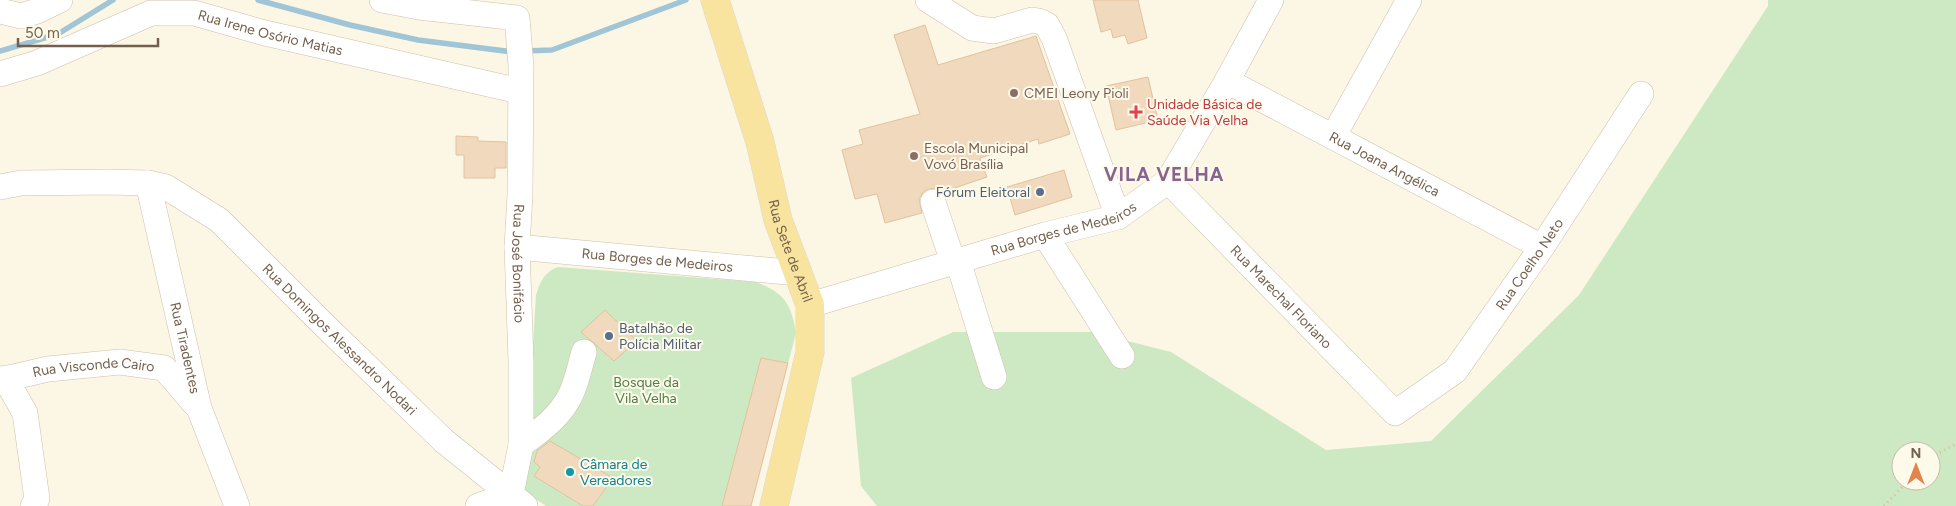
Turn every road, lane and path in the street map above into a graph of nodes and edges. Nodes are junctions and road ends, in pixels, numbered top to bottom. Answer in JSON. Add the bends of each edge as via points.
{"nodes":[{"id":1,"x":60,"y":0,"type":"edge"},
{"id":2,"x":382,"y":0,"type":"edge"},
{"id":3,"x":715,"y":0,"type":"edge"},
{"id":4,"x":928,"y":0,"type":"edge"},
{"id":5,"x":1271,"y":0,"type":"edge"},
{"id":6,"x":1409,"y":0,"type":"edge"},
{"id":7,"x":486,"y":8,"type":"edge"},
{"id":8,"x":0,"y":11,"type":"edge"},
{"id":9,"x":0,"y":74,"type":"edge"},
{"id":10,"x":1227,"y":81,"type":"junction"},
{"id":11,"x":519,"y":91,"type":"junction"},
{"id":12,"x":1641,"y":94,"type":"dead end"},
{"id":13,"x":1333,"y":137,"type":"junction"},
{"id":14,"x":1168,"y":181,"type":"junction"},
{"id":15,"x":148,"y":183,"type":"junction"},
{"id":16,"x":0,"y":187,"type":"edge"},
{"id":17,"x":933,"y":202,"type":"dead end"},
{"id":18,"x":1118,"y":217,"type":"junction"},
{"id":19,"x":1045,"y":235,"type":"junction"},
{"id":20,"x":517,"y":247,"type":"junction"},
{"id":21,"x":1542,"y":247,"type":"junction"},
{"id":22,"x":955,"y":262,"type":"junction"},
{"id":23,"x":798,"y":273,"type":"junction"},
{"id":24,"x":810,"y":305,"type":"junction"},
{"id":25,"x":584,"y":352,"type":"dead end"},
{"id":26,"x":1122,"y":356,"type":"dead end"},
{"id":27,"x":994,"y":377,"type":"dead end"},
{"id":28,"x":2,"y":379,"type":"edge"},
{"id":29,"x":199,"y":408,"type":"junction"},
{"id":30,"x":1395,"y":414,"type":"joint"},
{"id":31,"x":1956,"y":444,"type":"edge"},
{"id":32,"x":522,"y":445,"type":"junction"},
{"id":33,"x":1941,"y":452,"type":"edge"},
{"id":34,"x":1898,"y":491,"type":"edge"},
{"id":35,"x":518,"y":500,"type":"edge"},
{"id":36,"x":32,"y":506,"type":"edge"},
{"id":37,"x":237,"y":506,"type":"edge"},
{"id":38,"x":478,"y":506,"type":"edge"},
{"id":39,"x":774,"y":506,"type":"edge"},
{"id":40,"x":1884,"y":506,"type":"edge"}],
"edges":[{"from":1,"to":8,"type":"street","via":[[21,16]]},
{"from":2,"to":7,"type":"street","via":[[419,7]]},
{"from":3,"to":23,"type":"main road","name":"Rua Sete de Abril","via":[[760,142],[778,220]]},
{"from":4,"to":18,"type":"street","via":[[972,28],[994,31],[1032,20],[1047,25]]},
{"from":5,"to":10,"type":"street","name":"Rua Borges de Medeiros"},
{"from":6,"to":13,"type":"street"},
{"from":7,"to":11,"type":"street","name":"Rua José Bonifácio","via":[[517,18],[521,66]]},
{"from":9,"to":11,"type":"street","name":"Rua Irene Osório Matias","via":[[37,63],[151,13],[194,12],[265,33]]},
{"from":10,"to":13,"type":"street","name":"Rua Joana Angélica"},
{"from":10,"to":14,"type":"street","name":"Rua Borges de Medeiros"},
{"from":11,"to":20,"type":"street","name":"Rua José Bonifácio"},
{"from":12,"to":21,"type":"street","name":"Rua Coelho Neto"},
{"from":13,"to":21,"type":"street","name":"Rua Joana Angélica"},
{"from":14,"to":18,"type":"street","name":"Rua Borges de Medeiros"},
{"from":14,"to":30,"type":"street","name":"Rua Marechal Floriano"},
{"from":15,"to":16,"type":"street","name":"Rua Domingos Alessandro Nodari","via":[[21,183]]},
{"from":15,"to":29,"type":"street","name":"Rua Tiradentes"},
{"from":15,"to":35,"type":"street","name":"Rua Domingos Alessandro Nodari","via":[[166,187],[219,220],[444,441]]},
{"from":17,"to":22,"type":"street"},
{"from":18,"to":19,"type":"street","name":"Rua Borges de Medeiros"},
{"from":19,"to":22,"type":"street","name":"Rua Borges de Medeiros"},
{"from":19,"to":26,"type":"street"},
{"from":20,"to":23,"type":"street","name":"Rua Borges de Medeiros"},
{"from":20,"to":32,"type":"street","name":"Rua José Bonifácio"},
{"from":21,"to":30,"type":"street","name":"Rua Coelho Neto","via":[[1455,371]]},
{"from":22,"to":24,"type":"street","name":"Rua Borges de Medeiros"},
{"from":22,"to":27,"type":"street"},
{"from":23,"to":24,"type":"main road","name":"Rua Sete de Abril"},
{"from":24,"to":39,"type":"main road","name":"Rua Sete de Abril","via":[[810,352]]},
{"from":25,"to":32,"type":"street","via":[[571,394],[559,412],[545,428]]},
{"from":28,"to":29,"type":"street","name":"Rua Visconde Cairo","via":[[48,369],[120,362],[164,368]]},
{"from":28,"to":36,"type":"street","via":[[25,413],[37,499]]},
{"from":29,"to":37,"type":"street","name":"Rua Tiradentes"},
{"from":31,"to":33,"type":"path"},
{"from":32,"to":35,"type":"street","name":"Rua José Bonifácio"},
{"from":34,"to":40,"type":"path"},
{"from":35,"to":38,"type":"street"}]}
